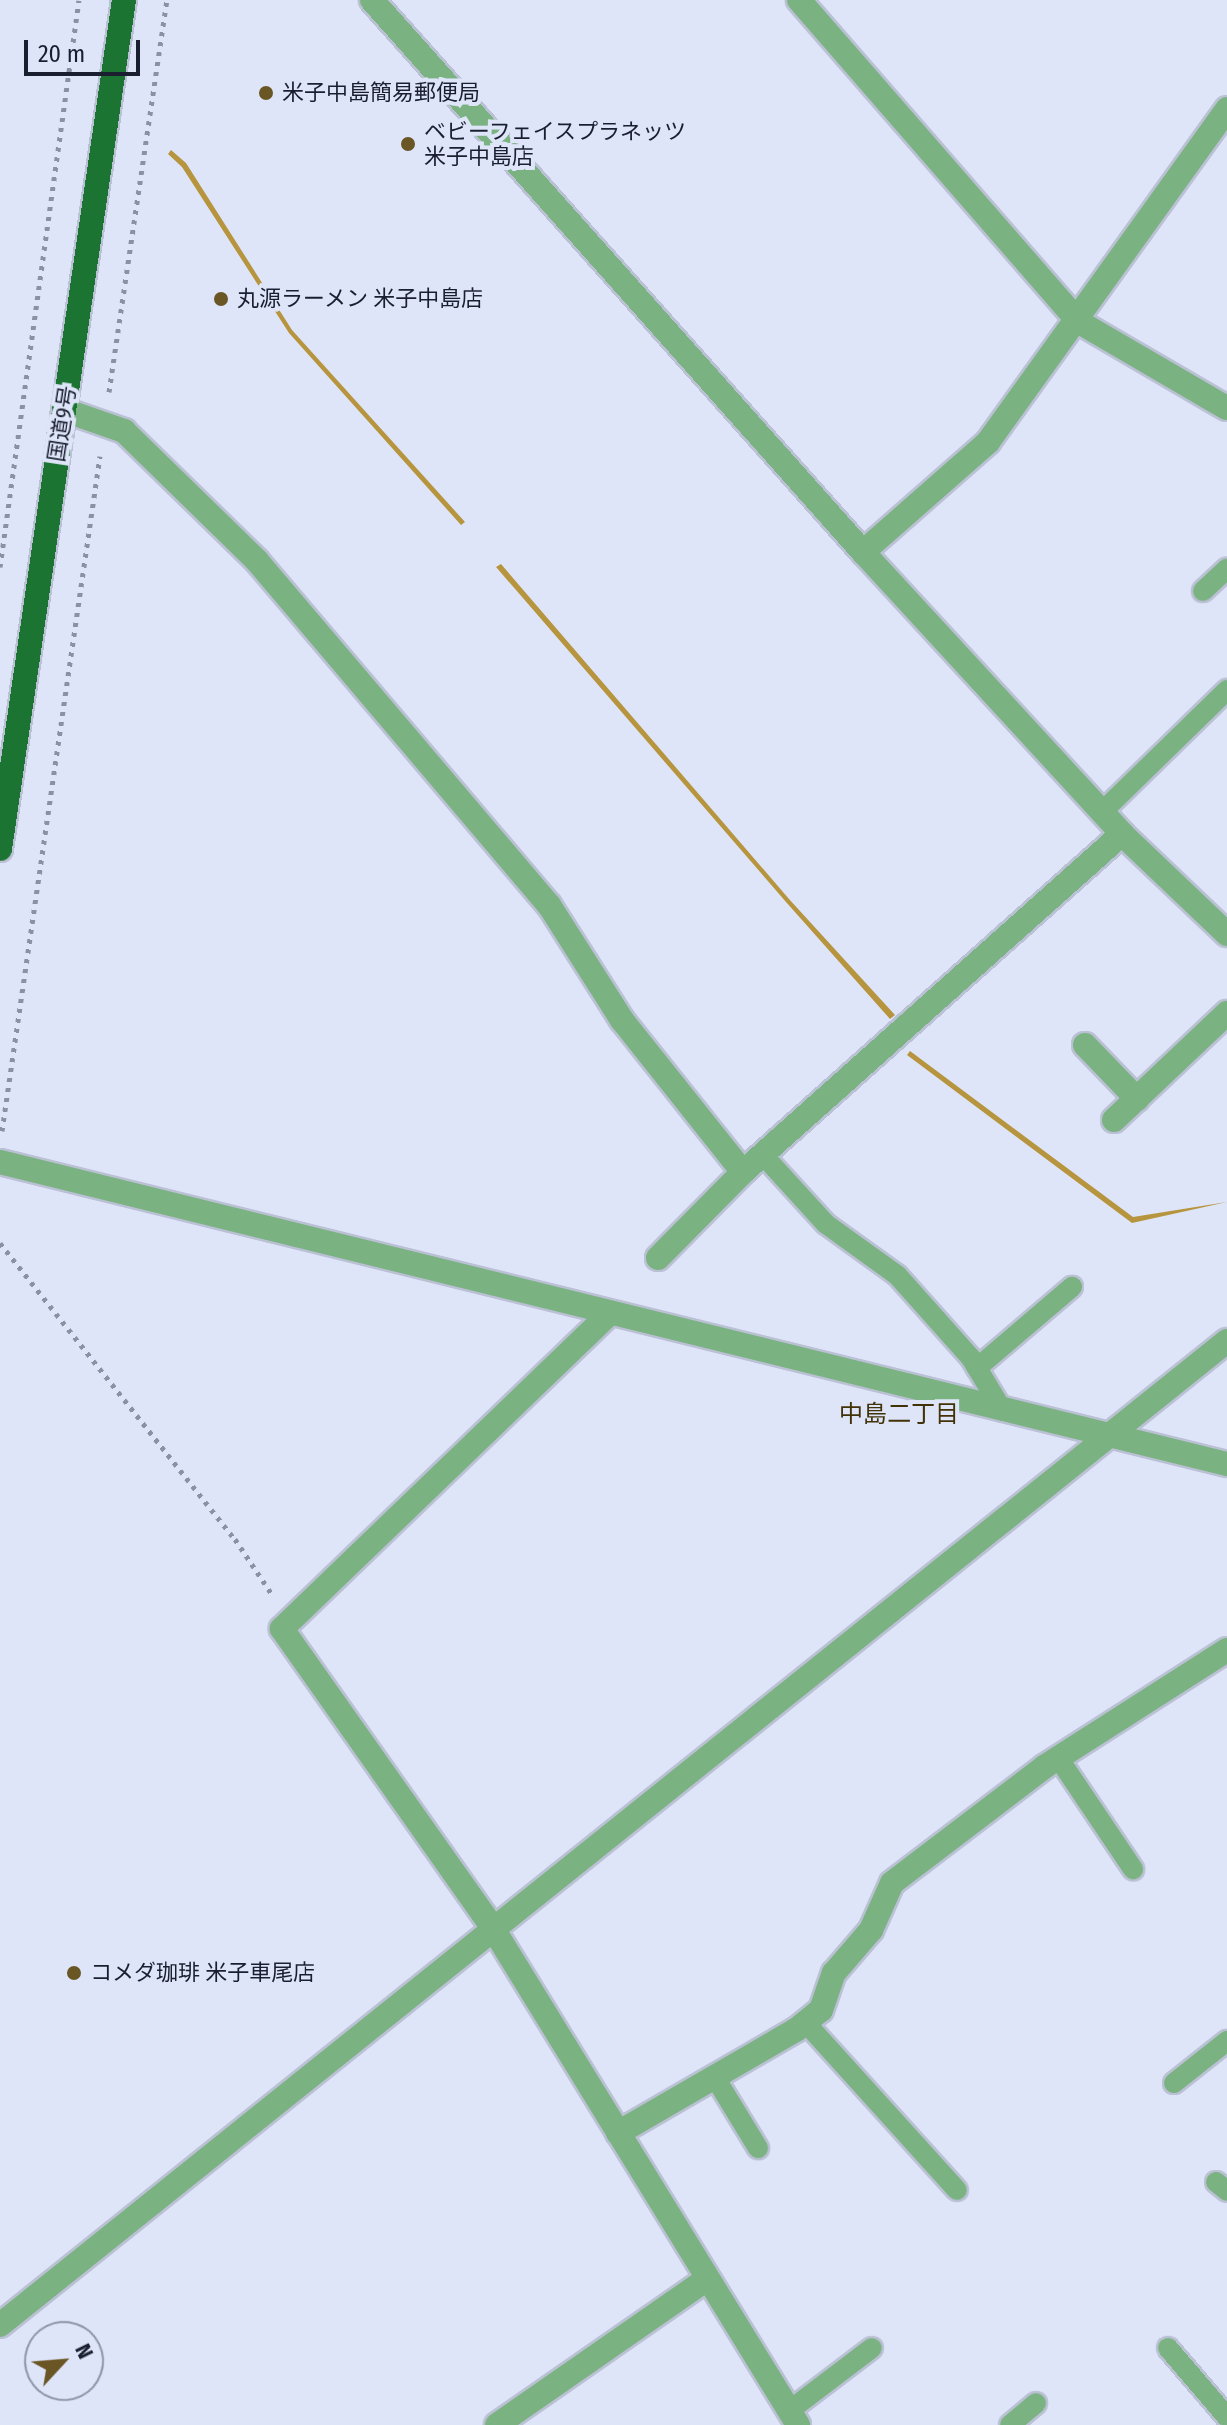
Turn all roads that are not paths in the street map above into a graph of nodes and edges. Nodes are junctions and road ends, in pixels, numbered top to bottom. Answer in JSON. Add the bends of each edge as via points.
{"nodes":[{"id":1,"x":124,"y":0,"type":"edge"},
{"id":2,"x":372,"y":0,"type":"edge"},
{"id":3,"x":799,"y":0,"type":"edge"},
{"id":4,"x":1227,"y":109,"type":"edge"},
{"id":5,"x":1079,"y":322,"type":"junction"},
{"id":6,"x":1227,"y":408,"type":"edge"},
{"id":7,"x":64,"y":410,"type":"junction"},
{"id":8,"x":863,"y":552,"type":"junction"},
{"id":9,"x":1227,"y":569,"type":"edge"},
{"id":10,"x":1203,"y":591,"type":"dead end"},
{"id":11,"x":1227,"y":690,"type":"edge"},
{"id":12,"x":1102,"y":812,"type":"junction"},
{"id":13,"x":1122,"y":834,"type":"junction"},
{"id":14,"x":0,"y":849,"type":"edge"},
{"id":15,"x":1227,"y":934,"type":"edge"},
{"id":16,"x":1227,"y":1013,"type":"edge"},
{"id":17,"x":1085,"y":1045,"type":"dead end"},
{"id":18,"x":1137,"y":1099,"type":"junction"},
{"id":19,"x":1114,"y":1120,"type":"dead end"},
{"id":20,"x":763,"y":1155,"type":"junction"},
{"id":21,"x":0,"y":1162,"type":"edge"},
{"id":22,"x":743,"y":1172,"type":"junction"},
{"id":23,"x":658,"y":1258,"type":"dead end"},
{"id":24,"x":1072,"y":1287,"type":"dead end"},
{"id":25,"x":609,"y":1314,"type":"junction"},
{"id":26,"x":1227,"y":1341,"type":"edge"},
{"id":27,"x":977,"y":1368,"type":"junction"},
{"id":28,"x":1003,"y":1411,"type":"junction"},
{"id":29,"x":1107,"y":1436,"type":"junction"},
{"id":30,"x":1227,"y":1464,"type":"edge"},
{"id":31,"x":1227,"y":1650,"type":"edge"},
{"id":32,"x":1059,"y":1759,"type":"junction"},
{"id":33,"x":1133,"y":1869,"type":"dead end"},
{"id":34,"x":494,"y":1930,"type":"junction"},
{"id":35,"x":806,"y":2023,"type":"junction"},
{"id":36,"x":1227,"y":2041,"type":"edge"},
{"id":37,"x":716,"y":2079,"type":"junction"},
{"id":38,"x":1174,"y":2083,"type":"dead end"},
{"id":39,"x":618,"y":2133,"type":"junction"},
{"id":40,"x":758,"y":2148,"type":"dead end"},
{"id":41,"x":957,"y":2190,"type":"dead end"},
{"id":42,"x":706,"y":2280,"type":"junction"},
{"id":43,"x":0,"y":2325,"type":"edge"},
{"id":44,"x":872,"y":2348,"type":"dead end"},
{"id":45,"x":1168,"y":2348,"type":"dead end"},
{"id":46,"x":1036,"y":2403,"type":"dead end"},
{"id":47,"x":1227,"y":2417,"type":"edge"},
{"id":48,"x":793,"y":2418,"type":"edge"},
{"id":49,"x":497,"y":2425,"type":"edge"},
{"id":50,"x":1010,"y":2425,"type":"edge"}],
"edges":[{"from":1,"to":7,"type":"highway","name":"国道9号"},
{"from":2,"to":8,"type":"street"},
{"from":3,"to":5,"type":"street"},
{"from":4,"to":5,"type":"street"},
{"from":5,"to":6,"type":"street"},
{"from":5,"to":8,"type":"street","via":[[988,442]]},
{"from":7,"to":14,"type":"highway","name":"国道9号"},
{"from":7,"to":22,"type":"street","via":[[124,431],[257,561],[549,905],[622,1020]]},
{"from":8,"to":12,"type":"street"},
{"from":9,"to":10,"type":"lane"},
{"from":11,"to":12,"type":"lane"},
{"from":12,"to":13,"type":"street"},
{"from":13,"to":15,"type":"street"},
{"from":13,"to":20,"type":"street"},
{"from":16,"to":18,"type":"street"},
{"from":17,"to":18,"type":"street"},
{"from":18,"to":19,"type":"street"},
{"from":20,"to":22,"type":"street"},
{"from":20,"to":27,"type":"lane","via":[[826,1224],[897,1275]]},
{"from":21,"to":25,"type":"street"},
{"from":22,"to":23,"type":"street"},
{"from":24,"to":27,"type":"lane"},
{"from":25,"to":28,"type":"street"},
{"from":25,"to":34,"type":"street","via":[[282,1629]]},
{"from":26,"to":29,"type":"street"},
{"from":27,"to":28,"type":"lane"},
{"from":28,"to":29,"type":"street"},
{"from":29,"to":30,"type":"street"},
{"from":29,"to":34,"type":"street"},
{"from":31,"to":32,"type":"street"},
{"from":32,"to":33,"type":"lane"},
{"from":32,"to":35,"type":"street","via":[[892,1883],[871,1930],[834,1973],[821,2010]]},
{"from":34,"to":39,"type":"street"},
{"from":34,"to":43,"type":"street"},
{"from":35,"to":37,"type":"street"},
{"from":35,"to":41,"type":"lane"},
{"from":36,"to":38,"type":"lane"},
{"from":37,"to":39,"type":"street"},
{"from":37,"to":40,"type":"lane"},
{"from":39,"to":42,"type":"street"},
{"from":42,"to":48,"type":"street"},
{"from":42,"to":49,"type":"street"},
{"from":44,"to":48,"type":"lane"},
{"from":45,"to":47,"type":"lane"},
{"from":46,"to":50,"type":"lane"}]}
